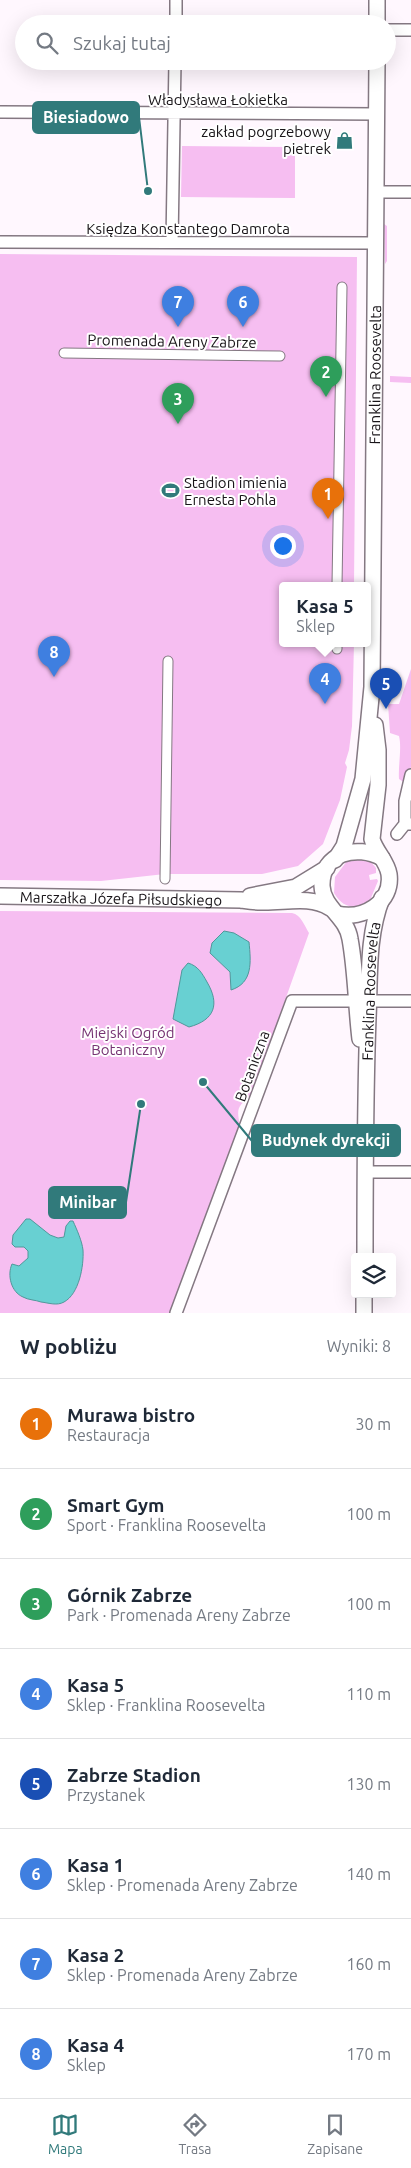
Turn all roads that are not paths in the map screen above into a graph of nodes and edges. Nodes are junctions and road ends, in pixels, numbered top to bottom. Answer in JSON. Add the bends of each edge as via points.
{"nodes":[{"id":1,"x":176,"y":0,"type":"edge"},
{"id":2,"x":377,"y":0,"type":"edge"},
{"id":3,"x":176,"y":15,"type":"edge"},
{"id":4,"x":377,"y":15,"type":"edge"},
{"id":5,"x":396,"y":30,"type":"edge"},
{"id":6,"x":411,"y":30,"type":"edge"},
{"id":7,"x":175,"y":70,"type":"edge"},
{"id":8,"x":377,"y":70,"type":"edge"},
{"id":9,"x":0,"y":112,"type":"edge"},
{"id":10,"x":175,"y":113,"type":"junction"},
{"id":11,"x":376,"y":114,"type":"junction"},
{"id":12,"x":375,"y":192,"type":"junction"},
{"id":13,"x":411,"y":192,"type":"edge"},
{"id":14,"x":0,"y":242,"type":"edge"},
{"id":15,"x":172,"y":242,"type":"junction"},
{"id":16,"x":375,"y":243,"type":"junction"},
{"id":17,"x":342,"y":287,"type":"dead end"},
{"id":18,"x":64,"y":353,"type":"dead end"},
{"id":19,"x":280,"y":356,"type":"dead end"},
{"id":20,"x":338,"y":582,"type":"edge"},
{"id":21,"x":168,"y":661,"type":"dead end"},
{"id":22,"x":372,"y":687,"type":"junction"},
{"id":23,"x":411,"y":775,"type":"edge"},
{"id":24,"x":408,"y":824,"type":"edge"},
{"id":25,"x":397,"y":834,"type":"dead end"},
{"id":26,"x":382,"y":858,"type":"junction"},
{"id":27,"x":331,"y":864,"type":"junction"},
{"id":28,"x":165,"y":879,"type":"dead end"},
{"id":29,"x":0,"y":896,"type":"edge"},
{"id":30,"x":382,"y":898,"type":"junction"},
{"id":31,"x":241,"y":900,"type":"junction"},
{"id":32,"x":334,"y":911,"type":"junction"},
{"id":33,"x":362,"y":1001,"type":"junction"},
{"id":34,"x":411,"y":1001,"type":"edge"},
{"id":35,"x":365,"y":1172,"type":"junction"},
{"id":36,"x":411,"y":1172,"type":"edge"},
{"id":37,"x":365,"y":1253,"type":"edge"},
{"id":38,"x":364,"y":1298,"type":"edge"},
{"id":39,"x":176,"y":1313,"type":"edge"},
{"id":40,"x":364,"y":1313,"type":"edge"}],
"edges":[{"from":1,"to":3,"type":"street"},
{"from":2,"to":4,"type":"street"},
{"from":5,"to":6,"type":"street"},
{"from":7,"to":10,"type":"street"},
{"from":8,"to":11,"type":"street","name":"Franklina Roosevelta"},
{"from":9,"to":10,"type":"street","name":"Władysława Łokietka"},
{"from":10,"to":11,"type":"street","name":"Władysława Łokietka"},
{"from":10,"to":15,"type":"street"},
{"from":11,"to":12,"type":"street","name":"Franklina Roosevelta"},
{"from":12,"to":13,"type":"street"},
{"from":12,"to":16,"type":"street","name":"Franklina Roosevelta"},
{"from":14,"to":15,"type":"street","name":"Księdza Konstantego Damrota"},
{"from":15,"to":16,"type":"street","name":"Księdza Konstantego Damrota"},
{"from":16,"to":22,"type":"street","name":"Franklina Roosevelta"},
{"from":17,"to":20,"type":"street"},
{"from":18,"to":19,"type":"street","name":"Promenada Areny Zabrze"},
{"from":21,"to":28,"type":"street"},
{"from":22,"to":26,"type":"street","name":"Franklina Roosevelta","via":[[379,764],[372,838]]},
{"from":22,"to":27,"type":"street","name":"Franklina Roosevelta","via":[[363,779],[346,842]]},
{"from":23,"to":24,"type":"street","via":[[405,800]]},
{"from":24,"to":25,"type":"street"},
{"from":26,"to":27,"type":"street","via":[[359,850],[345,853]]},
{"from":26,"to":30,"type":"street","via":[[389,880]]},
{"from":27,"to":31,"type":"street","name":"Marszałka Józefa Piłsudskiego","via":[[296,887],[259,893]]},
{"from":27,"to":32,"type":"street","via":[[322,888]]},
{"from":29,"to":31,"type":"street","name":"Marszałka Józefa Piłsudskiego"},
{"from":30,"to":32,"type":"street","via":[[366,913],[351,916]]},
{"from":30,"to":33,"type":"street","name":"Franklina Roosevelta","via":[[374,926]]},
{"from":31,"to":32,"type":"street","name":"Marszałka Józefa Piłsudskiego","via":[[315,901]]},
{"from":32,"to":33,"type":"street","name":"Franklina Roosevelta","via":[[350,937]]},
{"from":33,"to":34,"type":"street"},
{"from":33,"to":35,"type":"street","name":"Franklina Roosevelta","via":[[366,1085]]},
{"from":33,"to":39,"type":"street","name":"Botaniczna","via":[[292,1002]]},
{"from":35,"to":36,"type":"street"},
{"from":35,"to":37,"type":"street","name":"Franklina Roosevelta"},
{"from":38,"to":40,"type":"street"}]}
